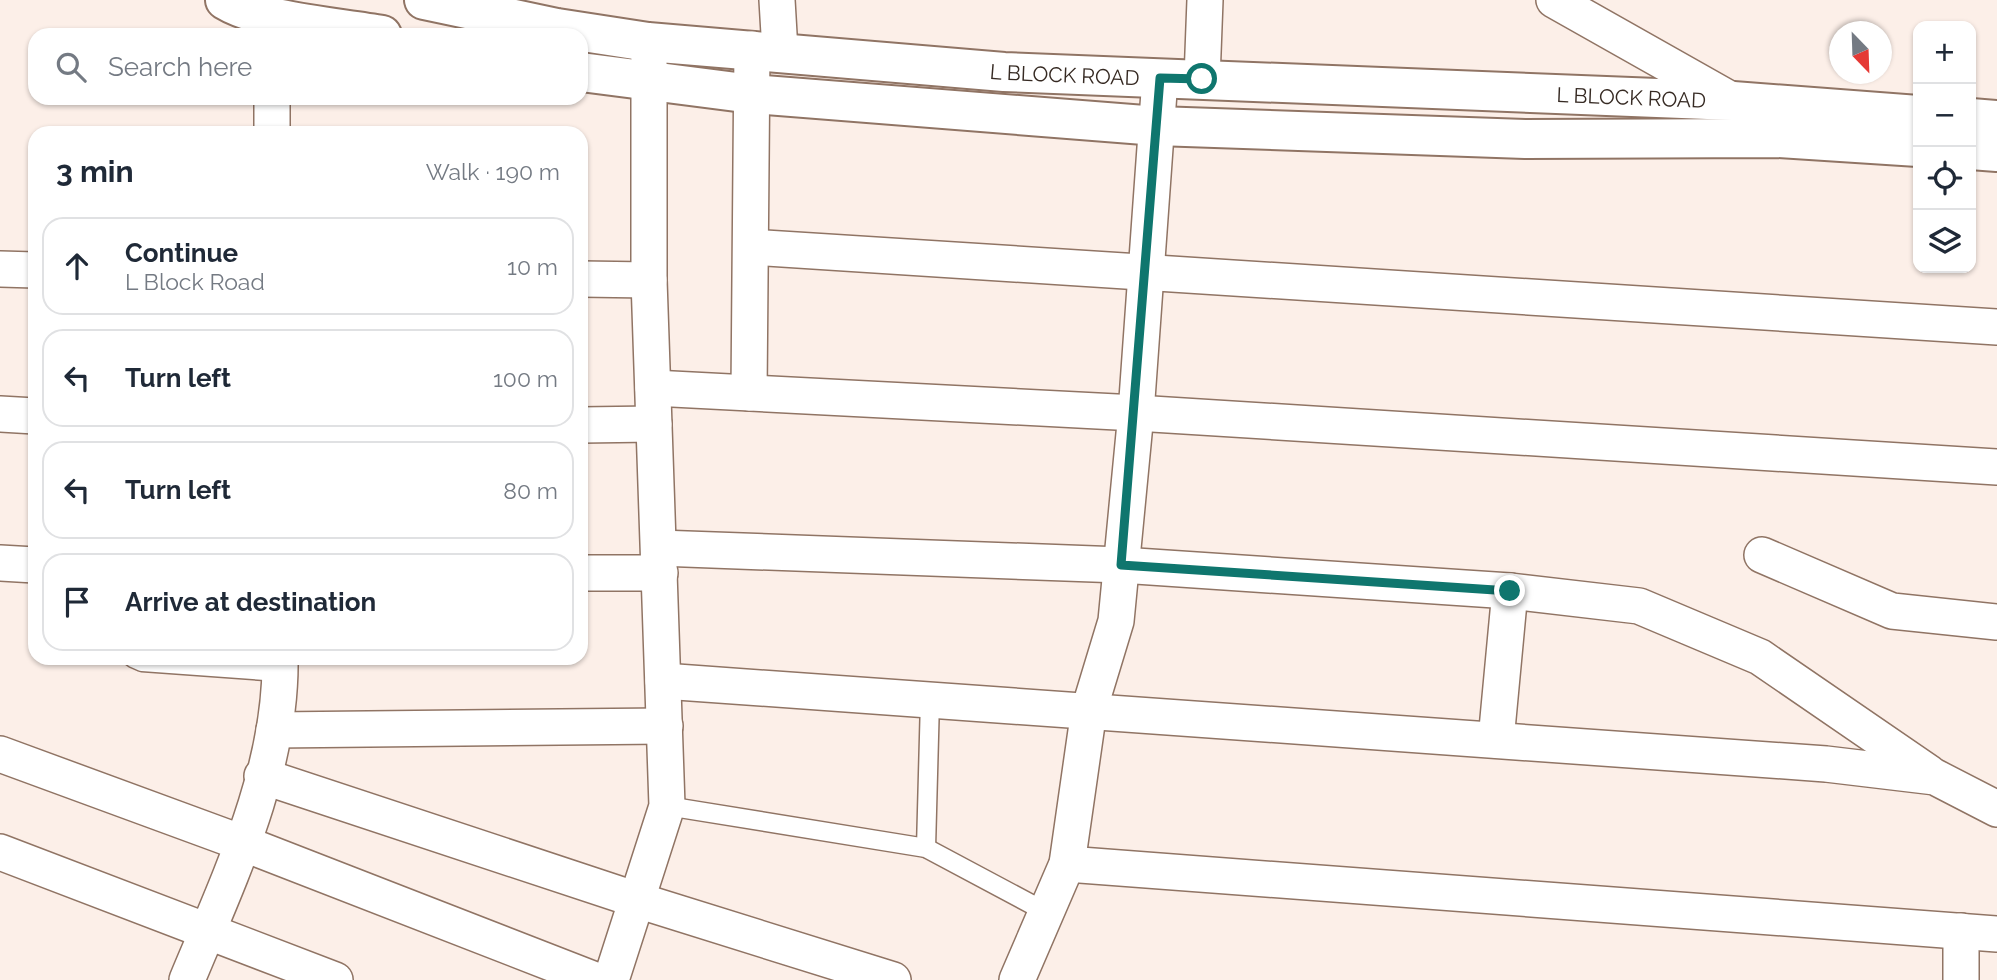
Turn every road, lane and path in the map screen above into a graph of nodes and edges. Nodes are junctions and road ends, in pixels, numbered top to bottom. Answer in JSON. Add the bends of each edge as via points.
{"nodes":[{"id":1,"x":225,"y":0,"type":"edge"},
{"id":2,"x":424,"y":0,"type":"edge"},
{"id":3,"x":777,"y":0,"type":"edge"},
{"id":4,"x":1205,"y":0,"type":"edge"},
{"id":5,"x":1554,"y":0,"type":"edge"},
{"id":6,"x":271,"y":25,"type":"edge"},
{"id":7,"x":304,"y":28,"type":"edge"},
{"id":8,"x":557,"y":28,"type":"edge"},
{"id":9,"x":588,"y":33,"type":"edge"},
{"id":10,"x":648,"y":42,"type":"junction"},
{"id":11,"x":766,"y":50,"type":"junction"},
{"id":12,"x":588,"y":73,"type":"edge"},
{"id":13,"x":1160,"y":78,"type":"junction"},
{"id":14,"x":1202,"y":79,"type":"junction"},
{"id":15,"x":650,"y":82,"type":"junction"},
{"id":16,"x":752,"y":94,"type":"junction"},
{"id":17,"x":1733,"y":101,"type":"junction"},
{"id":18,"x":272,"y":105,"type":"edge"},
{"id":19,"x":1913,"y":115,"type":"edge"},
{"id":20,"x":1976,"y":118,"type":"edge"},
{"id":21,"x":1997,"y":120,"type":"edge"},
{"id":22,"x":272,"y":126,"type":"edge"},
{"id":23,"x":1157,"y":126,"type":"junction"},
{"id":24,"x":1913,"y":147,"type":"edge"},
{"id":25,"x":1976,"y":150,"type":"edge"},
{"id":26,"x":1997,"y":152,"type":"edge"},
{"id":27,"x":751,"y":247,"type":"junction"},
{"id":28,"x":0,"y":269,"type":"edge"},
{"id":29,"x":28,"y":270,"type":"edge"},
{"id":30,"x":1146,"y":272,"type":"junction"},
{"id":31,"x":588,"y":279,"type":"edge"},
{"id":32,"x":649,"y":280,"type":"junction"},
{"id":33,"x":1997,"y":327,"type":"edge"},
{"id":34,"x":653,"y":388,"type":"junction"},
{"id":35,"x":749,"y":393,"type":"junction"},
{"id":36,"x":1136,"y":413,"type":"junction"},
{"id":37,"x":0,"y":415,"type":"edge"},
{"id":38,"x":28,"y":416,"type":"edge"},
{"id":39,"x":654,"y":424,"type":"junction"},
{"id":40,"x":588,"y":425,"type":"edge"},
{"id":41,"x":1997,"y":467,"type":"edge"},
{"id":42,"x":1762,"y":555,"type":"dead end"},
{"id":43,"x":660,"y":560,"type":"junction"},
{"id":44,"x":0,"y":564,"type":"edge"},
{"id":45,"x":28,"y":565,"type":"edge"},
{"id":46,"x":1121,"y":565,"type":"junction"},
{"id":47,"x":588,"y":572,"type":"edge"},
{"id":48,"x":1510,"y":591,"type":"junction"},
{"id":49,"x":1997,"y":622,"type":"edge"},
{"id":50,"x":280,"y":665,"type":"edge"},
{"id":51,"x":663,"y":681,"type":"junction"},
{"id":52,"x":930,"y":699,"type":"junction"},
{"id":53,"x":1088,"y":710,"type":"junction"},
{"id":54,"x":665,"y":726,"type":"junction"},
{"id":55,"x":274,"y":730,"type":"junction"},
{"id":56,"x":1496,"y":740,"type":"junction"},
{"id":57,"x":0,"y":754,"type":"edge"},
{"id":58,"x":262,"y":776,"type":"junction"},
{"id":59,"x":1935,"y":777,"type":"junction"},
{"id":60,"x":667,"y":806,"type":"junction"},
{"id":61,"x":1997,"y":809,"type":"edge"},
{"id":62,"x":245,"y":844,"type":"junction"},
{"id":63,"x":926,"y":849,"type":"junction"},
{"id":64,"x":0,"y":852,"type":"edge"},
{"id":65,"x":1067,"y":864,"type":"junction"},
{"id":66,"x":637,"y":900,"type":"junction"},
{"id":67,"x":1046,"y":912,"type":"junction"},
{"id":68,"x":207,"y":931,"type":"junction"},
{"id":69,"x":1961,"y":931,"type":"junction"},
{"id":70,"x":1997,"y":934,"type":"edge"},
{"id":71,"x":187,"y":980,"type":"edge"},
{"id":72,"x":335,"y":980,"type":"edge"},
{"id":73,"x":595,"y":980,"type":"edge"},
{"id":74,"x":611,"y":980,"type":"edge"},
{"id":75,"x":893,"y":980,"type":"edge"},
{"id":76,"x":1017,"y":980,"type":"edge"},
{"id":77,"x":1961,"y":980,"type":"edge"}],
"edges":[{"from":1,"to":6,"type":"main road"},
{"from":2,"to":8,"type":"main road","name":"L BLOCK ROAD"},
{"from":3,"to":11,"type":"street"},
{"from":4,"to":14,"type":"street"},
{"from":5,"to":17,"type":"street"},
{"from":6,"to":7,"type":"main road"},
{"from":9,"to":10,"type":"main road","name":"L BLOCK ROAD"},
{"from":10,"to":11,"type":"main road","name":"L BLOCK ROAD"},
{"from":10,"to":15,"type":"street"},
{"from":11,"to":13,"type":"main road","name":"L BLOCK ROAD","via":[[1004,72]]},
{"from":11,"to":16,"type":"street"},
{"from":12,"to":15,"type":"main road","name":"L BLOCK ROAD"},
{"from":13,"to":14,"type":"main road","name":"L BLOCK ROAD"},
{"from":13,"to":23,"type":"street"},
{"from":14,"to":17,"type":"main road","name":"L BLOCK ROAD"},
{"from":15,"to":16,"type":"main road","name":"L BLOCK ROAD"},
{"from":15,"to":32,"type":"street"},
{"from":16,"to":23,"type":"main road","name":"L BLOCK ROAD"},
{"from":16,"to":27,"type":"street"},
{"from":17,"to":19,"type":"main road","name":"L BLOCK ROAD"},
{"from":18,"to":22,"type":"street"},
{"from":20,"to":21,"type":"main road"},
{"from":23,"to":24,"type":"main road","name":"L BLOCK ROAD","via":[[1525,139],[1777,138]]},
{"from":23,"to":30,"type":"street"},
{"from":25,"to":26,"type":"main road"},
{"from":27,"to":30,"type":"street"},
{"from":27,"to":35,"type":"street"},
{"from":28,"to":29,"type":"street"},
{"from":30,"to":33,"type":"street"},
{"from":30,"to":36,"type":"street"},
{"from":31,"to":32,"type":"street"},
{"from":32,"to":34,"type":"street"},
{"from":34,"to":35,"type":"street"},
{"from":34,"to":39,"type":"street"},
{"from":35,"to":36,"type":"street"},
{"from":36,"to":41,"type":"street"},
{"from":36,"to":46,"type":"street"},
{"from":37,"to":38,"type":"street"},
{"from":39,"to":40,"type":"street"},
{"from":39,"to":43,"type":"street"},
{"from":42,"to":49,"type":"street","via":[[1892,611]]},
{"from":43,"to":46,"type":"street"},
{"from":43,"to":47,"type":"street"},
{"from":43,"to":51,"type":"street"},
{"from":44,"to":45,"type":"street"},
{"from":46,"to":48,"type":"street"},
{"from":46,"to":53,"type":"street","via":[[1116,621]]},
{"from":48,"to":56,"type":"street"},
{"from":48,"to":59,"type":"street","via":[[1639,606],[1760,657]]},
{"from":50,"to":55,"type":"street","via":[[281,702]]},
{"from":51,"to":52,"type":"street"},
{"from":51,"to":54,"type":"street"},
{"from":52,"to":53,"type":"street"},
{"from":52,"to":63,"type":"lane"},
{"from":53,"to":56,"type":"street"},
{"from":53,"to":65,"type":"street"},
{"from":54,"to":55,"type":"street"},
{"from":54,"to":60,"type":"street"},
{"from":55,"to":58,"type":"street"},
{"from":56,"to":59,"type":"street","via":[[1826,764]]},
{"from":57,"to":62,"type":"street"},
{"from":58,"to":62,"type":"street"},
{"from":58,"to":66,"type":"street"},
{"from":59,"to":61,"type":"street"},
{"from":60,"to":63,"type":"lane"},
{"from":60,"to":66,"type":"street"},
{"from":62,"to":68,"type":"street"},
{"from":62,"to":73,"type":"street"},
{"from":63,"to":67,"type":"lane"},
{"from":64,"to":68,"type":"street"},
{"from":65,"to":67,"type":"street"},
{"from":65,"to":69,"type":"street"},
{"from":66,"to":74,"type":"street"},
{"from":66,"to":75,"type":"street"},
{"from":67,"to":76,"type":"street"},
{"from":68,"to":71,"type":"street"},
{"from":68,"to":72,"type":"street"},
{"from":69,"to":70,"type":"street"},
{"from":69,"to":77,"type":"street"}]}
